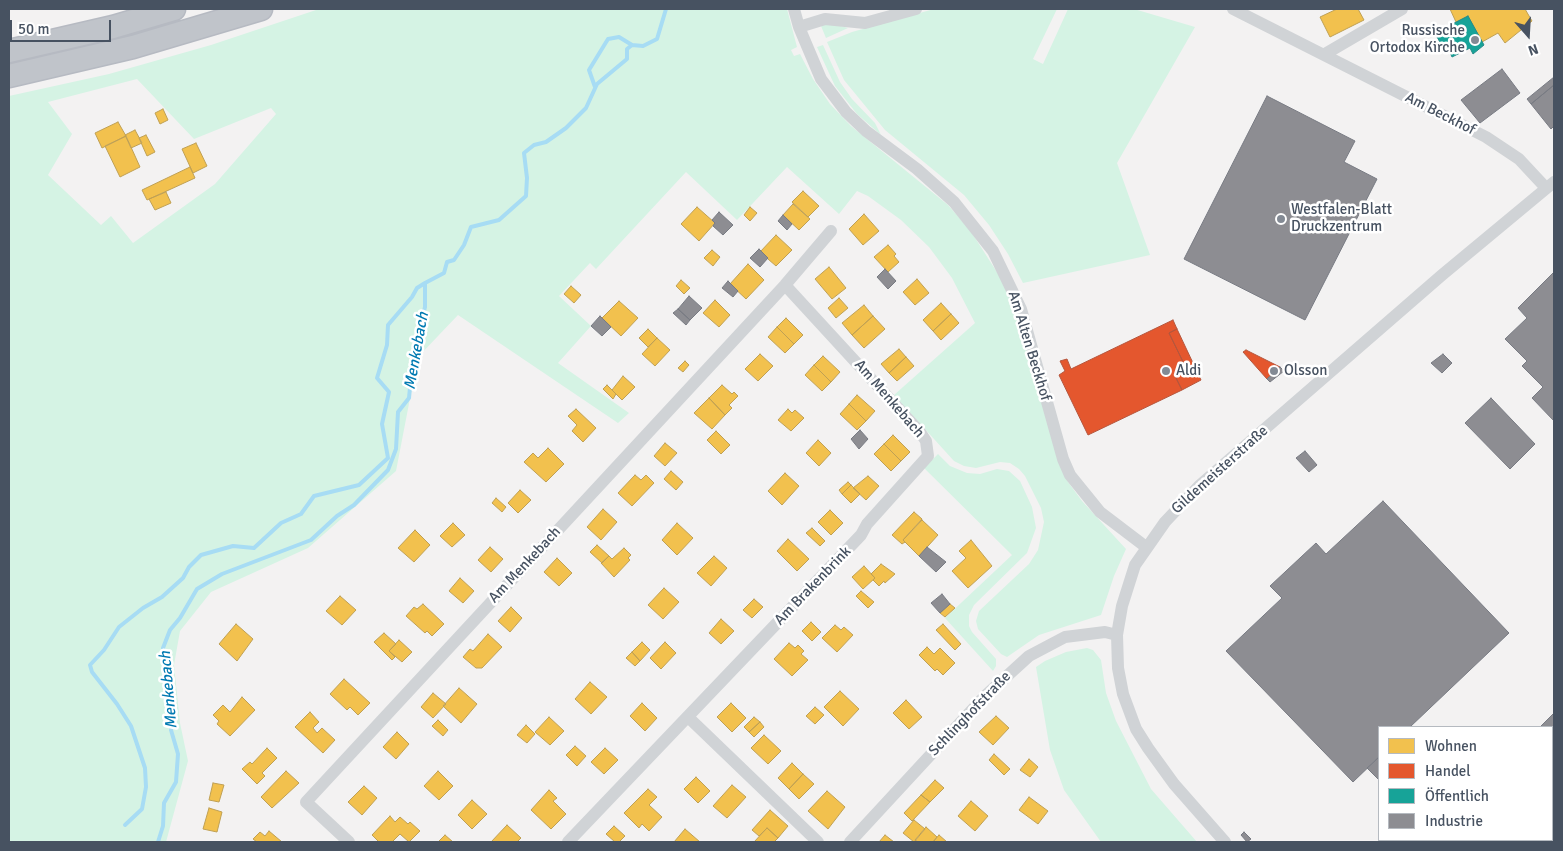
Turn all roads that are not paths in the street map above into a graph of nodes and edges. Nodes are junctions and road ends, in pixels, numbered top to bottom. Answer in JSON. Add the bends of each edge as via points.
{"nodes":[{"id":1,"x":174,"y":9,"type":"edge"},
{"id":2,"x":261,"y":9,"type":"edge"},
{"id":3,"x":794,"y":9,"type":"edge"},
{"id":4,"x":916,"y":9,"type":"edge"},
{"id":5,"x":1233,"y":9,"type":"edge"},
{"id":6,"x":1402,"y":9,"type":"edge"},
{"id":7,"x":1257,"y":13,"type":"edge"},
{"id":8,"x":799,"y":27,"type":"junction"},
{"id":9,"x":9,"y":51,"type":"edge"},
{"id":10,"x":1324,"y":54,"type":"junction"},
{"id":11,"x":9,"y":76,"type":"edge"},
{"id":12,"x":1550,"y":185,"type":"edge"},
{"id":13,"x":831,"y":231,"type":"dead end"},
{"id":14,"x":785,"y":284,"type":"junction"},
{"id":15,"x":928,"y":449,"type":"joint"},
{"id":16,"x":1146,"y":547,"type":"junction"},
{"id":17,"x":1117,"y":635,"type":"junction"},
{"id":18,"x":688,"y":718,"type":"junction"},
{"id":19,"x":349,"y":842,"type":"edge"},
{"id":20,"x":568,"y":842,"type":"edge"},
{"id":21,"x":818,"y":842,"type":"edge"},
{"id":22,"x":850,"y":842,"type":"edge"},
{"id":23,"x":1224,"y":842,"type":"edge"}],
"edges":[{"from":1,"to":9,"type":"highway"},
{"from":2,"to":11,"type":"highway","via":[[133,47]]},
{"from":3,"to":8,"type":"street","name":"Am Alten Beckhof"},
{"from":4,"to":8,"type":"street","via":[[865,23],[825,19]]},
{"from":5,"to":7,"type":"street","name":"Am Beckhof"},
{"from":6,"to":10,"type":"street"},
{"from":7,"to":10,"type":"street","name":"Am Beckhof"},
{"from":8,"to":16,"type":"street","name":"Am Alten Beckhof","via":[[821,79],[846,112],[954,202],[993,251],[1021,309],[1070,475],[1100,512]]},
{"from":10,"to":12,"type":"street","name":"Am Beckhof","via":[[1486,137]]},
{"from":12,"to":16,"type":"street","name":"Gildemeisterstraße","via":[[1199,486],[1178,506]]},
{"from":13,"to":14,"type":"street","name":"Am Menkebach"},
{"from":14,"to":15,"type":"street","name":"Am Menkebach","via":[[920,432]]},
{"from":14,"to":19,"type":"street","name":"Am Menkebach","via":[[306,802]]},
{"from":15,"to":18,"type":"street","name":"Am Brakenbrink","via":[[923,463],[867,524],[861,535]]},
{"from":16,"to":17,"type":"street","name":"Gildemeisterstraße","via":[[1127,586]]},
{"from":17,"to":22,"type":"street","name":"Schlinghofstraße","via":[[1086,633],[1066,637],[1029,656],[984,697]]},
{"from":17,"to":23,"type":"street","name":"Gildemeisterstraße","via":[[1123,694],[1136,729],[1174,784]]},
{"from":18,"to":20,"type":"street","name":"Am Brakenbrink"},
{"from":18,"to":21,"type":"street"}]}
